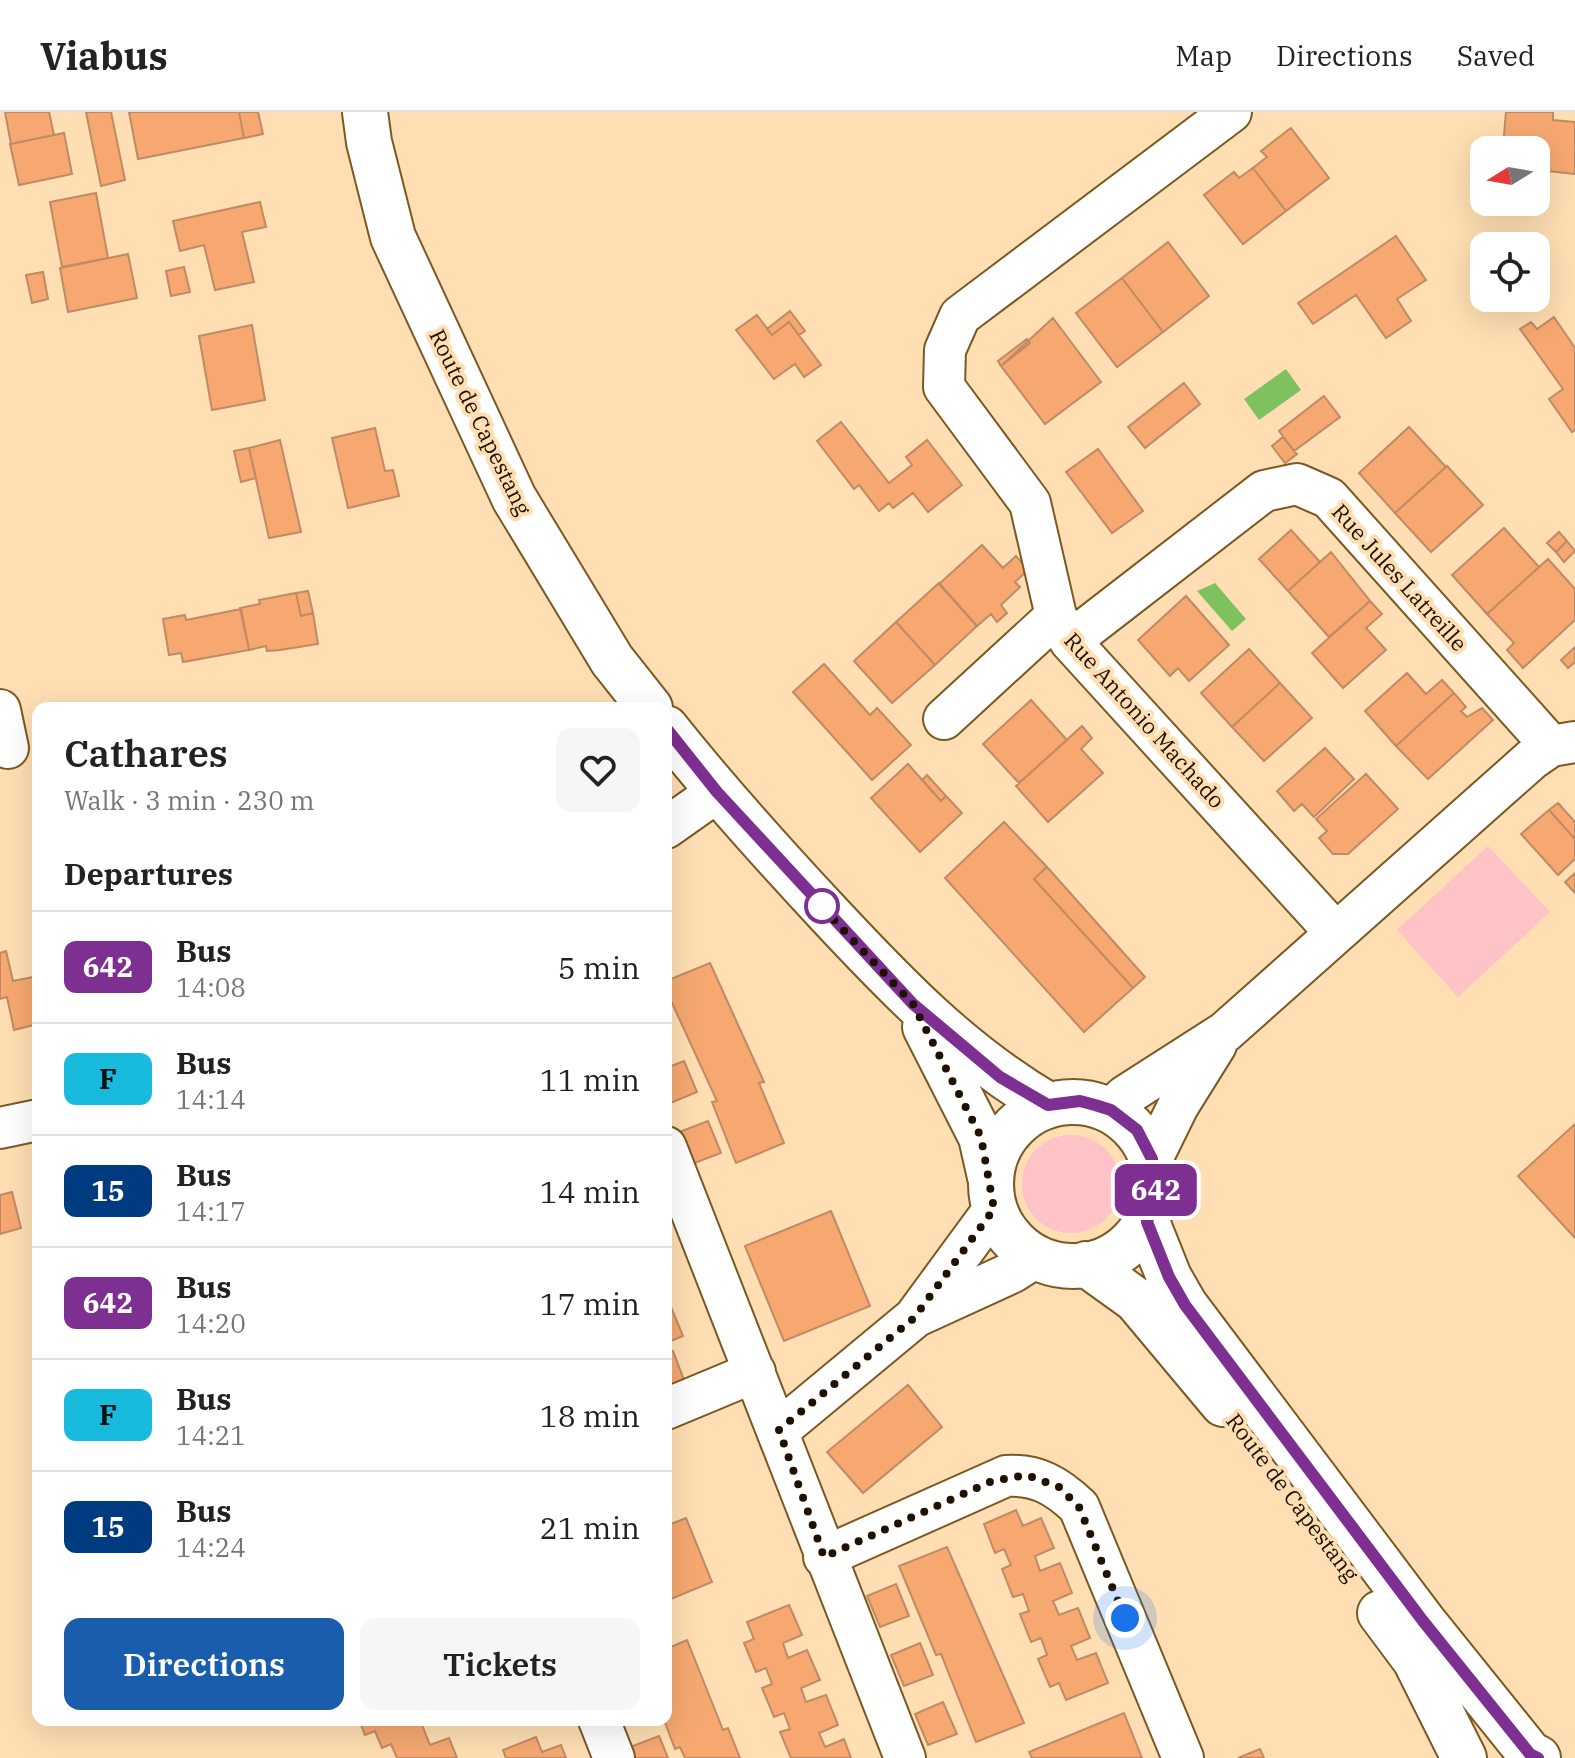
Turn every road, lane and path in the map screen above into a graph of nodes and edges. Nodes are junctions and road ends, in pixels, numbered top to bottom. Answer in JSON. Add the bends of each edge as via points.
{"nodes":[{"id":1,"x":365,"y":112,"type":"edge"},
{"id":2,"x":1231,"y":112,"type":"edge"},
{"id":3,"x":1063,"y":628,"type":"junction"},
{"id":4,"x":645,"y":702,"type":"edge"},
{"id":5,"x":0,"y":710,"type":"edge"},
{"id":6,"x":944,"y":719,"type":"dead end"},
{"id":7,"x":672,"y":736,"type":"edge"},
{"id":8,"x":1563,"y":744,"type":"edge"},
{"id":9,"x":8,"y":748,"type":"dead end"},
{"id":10,"x":717,"y":792,"type":"junction"},
{"id":11,"x":672,"y":824,"type":"edge"},
{"id":12,"x":1334,"y":931,"type":"junction"},
{"id":13,"x":913,"y":1004,"type":"junction"},
{"id":14,"x":1225,"y":1032,"type":"junction"},
{"id":15,"x":1048,"y":1105,"type":"junction"},
{"id":16,"x":1111,"y":1110,"type":"junction"},
{"id":17,"x":32,"y":1121,"type":"edge"},
{"id":18,"x":0,"y":1128,"type":"edge"},
{"id":19,"x":1152,"y":1159,"type":"junction"},
{"id":20,"x":672,"y":1162,"type":"edge"},
{"id":21,"x":992,"y":1193,"type":"junction"},
{"id":22,"x":1147,"y":1222,"type":"junction"},
{"id":23,"x":1035,"y":1258,"type":"junction"},
{"id":24,"x":1086,"y":1264,"type":"junction"},
{"id":25,"x":914,"y":1318,"type":"junction"},
{"id":26,"x":755,"y":1372,"type":"junction"},
{"id":27,"x":672,"y":1407,"type":"edge"},
{"id":28,"x":779,"y":1430,"type":"junction"},
{"id":29,"x":824,"y":1557,"type":"junction"},
{"id":30,"x":601,"y":1726,"type":"edge"},
{"id":31,"x":614,"y":1758,"type":"edge"},
{"id":32,"x":905,"y":1758,"type":"edge"},
{"id":33,"x":1183,"y":1758,"type":"edge"},
{"id":34,"x":1464,"y":1758,"type":"edge"},
{"id":35,"x":1538,"y":1758,"type":"edge"}],
"edges":[{"from":1,"to":4,"type":"main road","name":"Route de Capestang","via":[[393,237],[514,498],[612,660]]},
{"from":2,"to":3,"type":"street","name":"Rue Antonio Machado","via":[[960,316],[945,350],[944,387],[1030,503]]},
{"from":3,"to":6,"type":"street","name":"Rue Jules Latreille"},
{"from":3,"to":8,"type":"street","name":"Rue Jules Latreille","via":[[1264,491],[1297,484],[1329,498]]},
{"from":3,"to":12,"type":"street","name":"Rue Antonio Machado"},
{"from":5,"to":9,"type":"street"},
{"from":7,"to":10,"type":"main road"},
{"from":8,"to":12,"type":"street","via":[[1532,759]]},
{"from":10,"to":11,"type":"street"},
{"from":10,"to":13,"type":"main road"},
{"from":12,"to":14,"type":"street"},
{"from":13,"to":15,"type":"main road","via":[[1000,1077]]},
{"from":13,"to":21,"type":"main road","via":[[966,1101],[981,1137]]},
{"from":14,"to":16,"type":"street"},
{"from":14,"to":19,"type":"street"},
{"from":15,"to":16,"type":"main road","via":[[1080,1101]]},
{"from":15,"to":21,"type":"main road","via":[[1019,1120],[1000,1145]]},
{"from":16,"to":19,"type":"main road","via":[[1137,1130]]},
{"from":17,"to":18,"type":"street"},
{"from":19,"to":22,"type":"main road","via":[[1156,1191]]},
{"from":20,"to":26,"type":"street"},
{"from":21,"to":23,"type":"main road","via":[[1010,1237]]},
{"from":21,"to":25,"type":"street"},
{"from":22,"to":24,"type":"main road","via":[[1127,1247]]},
{"from":22,"to":35,"type":"main road","name":"Route de Capestang","via":[[1185,1305],[1423,1621]]},
{"from":23,"to":24,"type":"main road","via":[[1066,1267]]},
{"from":23,"to":25,"type":"street"},
{"from":24,"to":34,"type":"main road","name":"Route de Capestang","via":[[1136,1300],[1211,1388],[1415,1660]]},
{"from":25,"to":28,"type":"street"},
{"from":26,"to":27,"type":"street"},
{"from":26,"to":28,"type":"street"},
{"from":28,"to":29,"type":"street"},
{"from":29,"to":32,"type":"street"},
{"from":29,"to":33,"type":"street","via":[[1006,1476],[1027,1475],[1059,1487],[1079,1507]]},
{"from":30,"to":31,"type":"street"}]}
